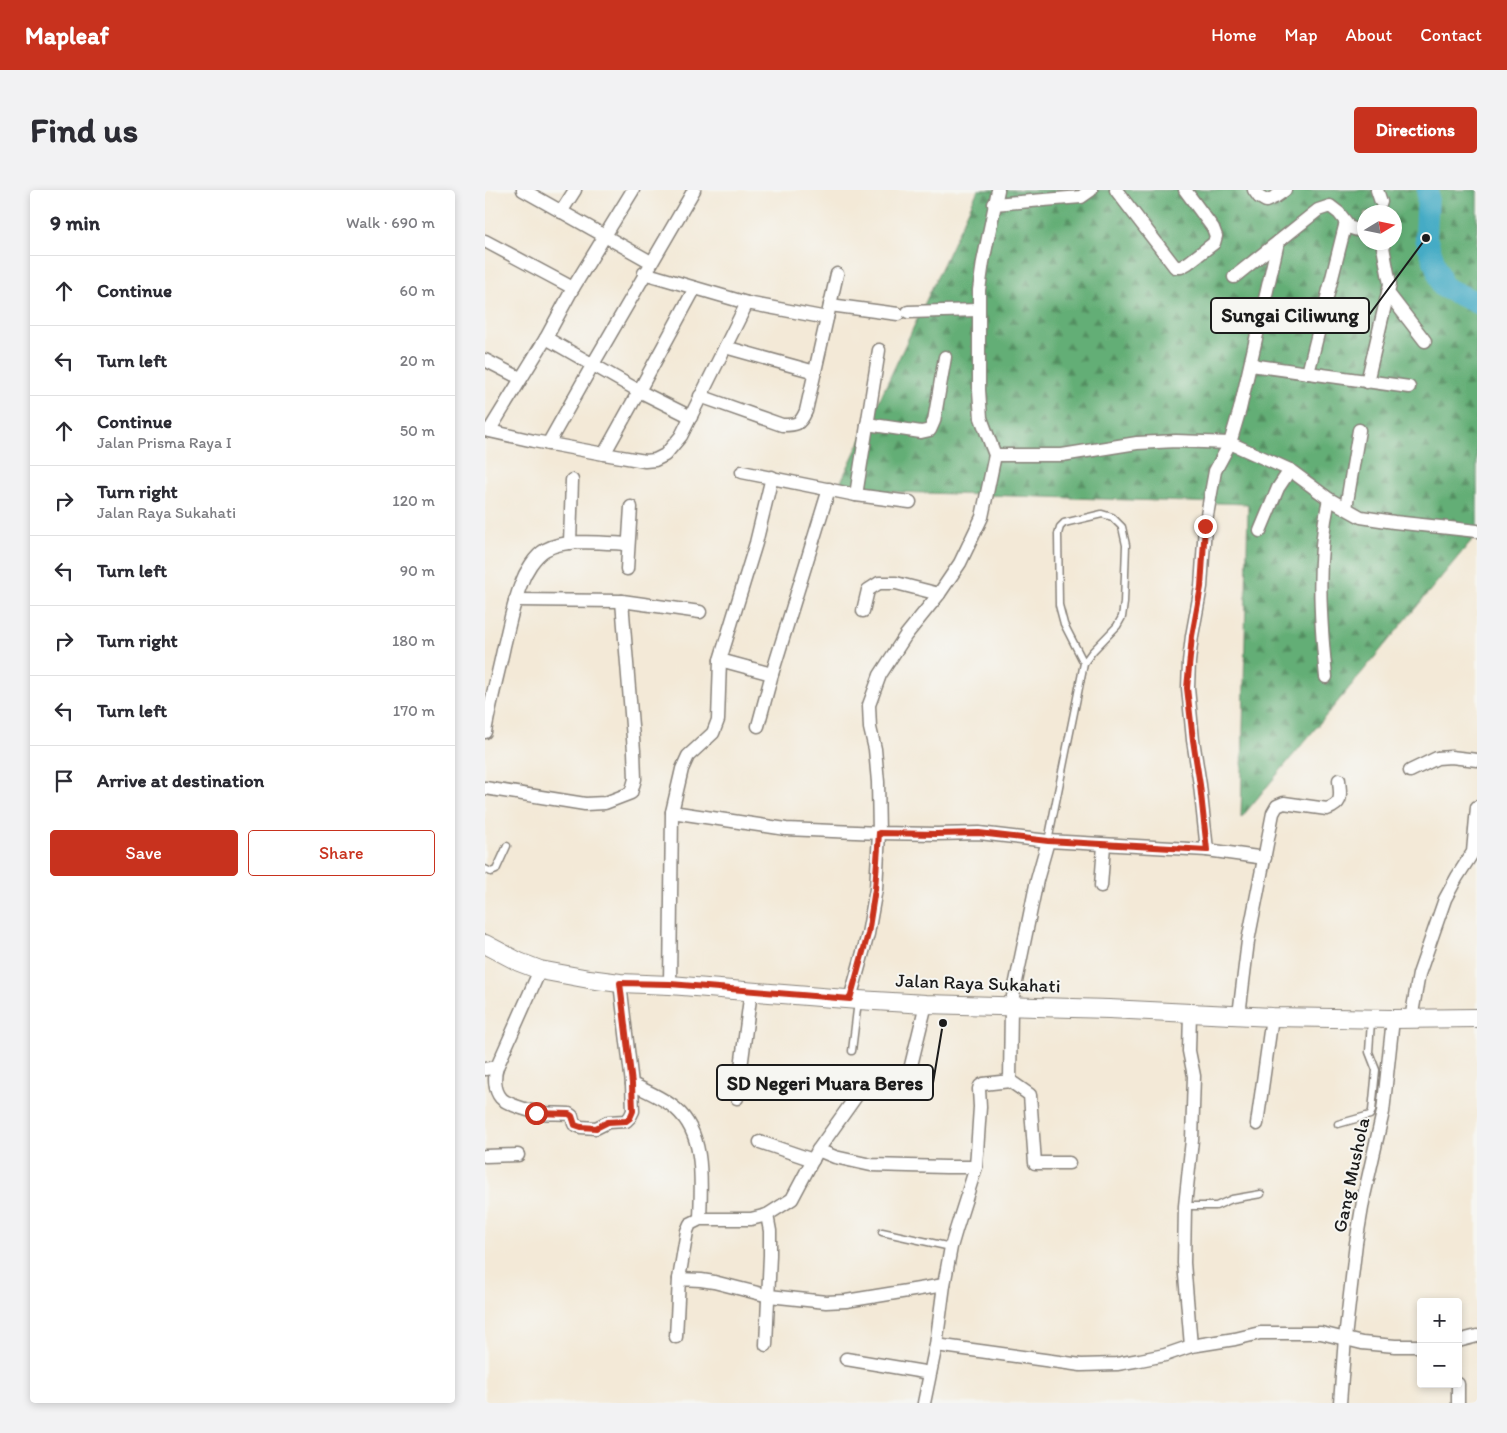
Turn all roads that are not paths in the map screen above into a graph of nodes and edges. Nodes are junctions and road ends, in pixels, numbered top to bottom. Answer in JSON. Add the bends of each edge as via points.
{"nodes":[{"id":1,"x":523,"y":190,"type":"edge"},
{"id":2,"x":575,"y":190,"type":"edge"},
{"id":3,"x":633,"y":190,"type":"edge"},
{"id":4,"x":694,"y":190,"type":"edge"},
{"id":5,"x":998,"y":190,"type":"edge"},
{"id":6,"x":1091,"y":190,"type":"edge"},
{"id":7,"x":1117,"y":190,"type":"edge"},
{"id":8,"x":1185,"y":190,"type":"edge"},
{"id":9,"x":1254,"y":190,"type":"edge"},
{"id":10,"x":1285,"y":190,"type":"edge"},
{"id":11,"x":994,"y":204,"type":"junction"},
{"id":12,"x":561,"y":212,"type":"junction"},
{"id":13,"x":1345,"y":226,"type":"junction"},
{"id":14,"x":1357,"y":230,"type":"edge"},
{"id":15,"x":605,"y":237,"type":"junction"},
{"id":16,"x":485,"y":242,"type":"edge"},
{"id":17,"x":1278,"y":242,"type":"junction"},
{"id":18,"x":1384,"y":250,"type":"edge"},
{"id":19,"x":648,"y":268,"type":"junction"},
{"id":20,"x":837,"y":274,"type":"dead end"},
{"id":21,"x":1234,"y":277,"type":"dead end"},
{"id":22,"x":573,"y":288,"type":"junction"},
{"id":23,"x":695,"y":288,"type":"junction"},
{"id":24,"x":1388,"y":293,"type":"junction"},
{"id":25,"x":747,"y":303,"type":"junction"},
{"id":26,"x":978,"y":310,"type":"junction"},
{"id":27,"x":828,"y":311,"type":"junction"},
{"id":28,"x":546,"y":338,"type":"junction"},
{"id":29,"x":1425,"y":341,"type":"dead end"},
{"id":30,"x":725,"y":347,"type":"junction"},
{"id":31,"x":879,"y":350,"type":"dead end"},
{"id":32,"x":945,"y":357,"type":"dead end"},
{"id":33,"x":485,"y":360,"type":"edge"},
{"id":34,"x":593,"y":364,"type":"junction"},
{"id":35,"x":1251,"y":365,"type":"junction"},
{"id":36,"x":815,"y":372,"type":"junction"},
{"id":37,"x":1308,"y":373,"type":"junction"},
{"id":38,"x":520,"y":378,"type":"junction"},
{"id":39,"x":1367,"y":382,"type":"junction"},
{"id":40,"x":1409,"y":387,"type":"dead end"},
{"id":41,"x":639,"y":391,"type":"junction"},
{"id":42,"x":700,"y":396,"type":"junction"},
{"id":43,"x":691,"y":417,"type":"junction"},
{"id":44,"x":867,"y":424,"type":"junction"},
{"id":45,"x":1359,"y":430,"type":"dead end"},
{"id":46,"x":487,"y":431,"type":"edge"},
{"id":47,"x":1229,"y":443,"type":"junction"},
{"id":48,"x":548,"y":444,"type":"junction"},
{"id":49,"x":604,"y":454,"type":"junction"},
{"id":50,"x":995,"y":455,"type":"junction"},
{"id":51,"x":1290,"y":470,"type":"junction"},
{"id":52,"x":742,"y":472,"type":"dead end"},
{"id":53,"x":772,"y":477,"type":"junction"},
{"id":54,"x":572,"y":480,"type":"dead end"},
{"id":55,"x":829,"y":489,"type":"junction"},
{"id":56,"x":856,"y":495,"type":"junction"},
{"id":57,"x":1329,"y":499,"type":"junction"},
{"id":58,"x":910,"y":502,"type":"dead end"},
{"id":59,"x":631,"y":507,"type":"dead end"},
{"id":60,"x":1345,"y":508,"type":"junction"},
{"id":61,"x":1476,"y":529,"type":"edge"},
{"id":62,"x":1260,"y":531,"type":"dead end"},
{"id":63,"x":570,"y":543,"type":"junction"},
{"id":64,"x":628,"y":544,"type":"junction"},
{"id":65,"x":627,"y":569,"type":"dead end"},
{"id":66,"x":939,"y":594,"type":"junction"},
{"id":67,"x":515,"y":600,"type":"junction"},
{"id":68,"x":622,"y":601,"type":"junction"},
{"id":69,"x":863,"y":611,"type":"dead end"},
{"id":70,"x":700,"y":612,"type":"dead end"},
{"id":71,"x":721,"y":660,"type":"junction"},
{"id":72,"x":1084,"y":663,"type":"junction"},
{"id":73,"x":772,"y":674,"type":"junction"},
{"id":74,"x":1325,"y":677,"type":"dead end"},
{"id":75,"x":758,"y":726,"type":"dead end"},
{"id":76,"x":485,"y":732,"type":"edge"},
{"id":77,"x":1477,"y":760,"type":"edge"},
{"id":78,"x":1410,"y":771,"type":"dead end"},
{"id":79,"x":1339,"y":780,"type":"dead end"},
{"id":80,"x":485,"y":788,"type":"edge"},
{"id":81,"x":1477,"y":807,"type":"edge"},
{"id":82,"x":672,"y":812,"type":"junction"},
{"id":83,"x":879,"y":833,"type":"junction"},
{"id":84,"x":1048,"y":841,"type":"junction"},
{"id":85,"x":1105,"y":845,"type":"junction"},
{"id":86,"x":507,"y":846,"type":"dead end"},
{"id":87,"x":1207,"y":850,"type":"junction"},
{"id":88,"x":1475,"y":854,"type":"edge"},
{"id":89,"x":1265,"y":858,"type":"junction"},
{"id":90,"x":485,"y":869,"type":"edge"},
{"id":91,"x":1101,"y":886,"type":"dead end"},
{"id":92,"x":485,"y":944,"type":"edge"},
{"id":93,"x":540,"y":970,"type":"junction"},
{"id":94,"x":620,"y":983,"type":"junction"},
{"id":95,"x":670,"y":984,"type":"junction"},
{"id":96,"x":751,"y":991,"type":"junction"},
{"id":97,"x":854,"y":1000,"type":"junction"},
{"id":98,"x":926,"y":1004,"type":"junction"},
{"id":99,"x":1011,"y":1006,"type":"junction"},
{"id":100,"x":1190,"y":1013,"type":"junction"},
{"id":101,"x":1239,"y":1015,"type":"junction"},
{"id":102,"x":1271,"y":1016,"type":"junction"},
{"id":103,"x":1477,"y":1018,"type":"edge"},
{"id":104,"x":1371,"y":1019,"type":"junction"},
{"id":105,"x":1411,"y":1019,"type":"junction"},
{"id":106,"x":1393,"y":1020,"type":"junction"},
{"id":107,"x":852,"y":1051,"type":"dead end"},
{"id":108,"x":491,"y":1068,"type":"edge"},
{"id":109,"x":1010,"y":1081,"type":"junction"},
{"id":110,"x":632,"y":1084,"type":"junction"},
{"id":111,"x":737,"y":1098,"type":"dead end"},
{"id":112,"x":1257,"y":1124,"type":"dead end"},
{"id":113,"x":1338,"y":1124,"type":"dead end"},
{"id":114,"x":760,"y":1142,"type":"dead end"},
{"id":115,"x":815,"y":1155,"type":"junction"},
{"id":116,"x":485,"y":1156,"type":"edge"},
{"id":117,"x":518,"y":1156,"type":"dead end"},
{"id":118,"x":1069,"y":1163,"type":"dead end"},
{"id":119,"x":976,"y":1166,"type":"junction"},
{"id":120,"x":1261,"y":1194,"type":"dead end"},
{"id":121,"x":1185,"y":1206,"type":"junction"},
{"id":122,"x":767,"y":1216,"type":"junction"},
{"id":123,"x":700,"y":1219,"type":"junction"},
{"id":124,"x":882,"y":1232,"type":"dead end"},
{"id":125,"x":951,"y":1247,"type":"junction"},
{"id":126,"x":679,"y":1279,"type":"junction"},
{"id":127,"x":943,"y":1285,"type":"junction"},
{"id":128,"x":769,"y":1296,"type":"junction"},
{"id":129,"x":1477,"y":1336,"type":"edge"},
{"id":130,"x":676,"y":1337,"type":"dead end"},
{"id":131,"x":1345,"y":1338,"type":"junction"},
{"id":132,"x":1462,"y":1340,"type":"edge"},
{"id":133,"x":766,"y":1345,"type":"dead end"},
{"id":134,"x":936,"y":1345,"type":"junction"},
{"id":135,"x":1191,"y":1346,"type":"junction"},
{"id":136,"x":1417,"y":1346,"type":"edge"},
{"id":137,"x":846,"y":1360,"type":"dead end"},
{"id":138,"x":931,"y":1373,"type":"junction"},
{"id":139,"x":1458,"y":1388,"type":"edge"},
{"id":140,"x":924,"y":1403,"type":"edge"},
{"id":141,"x":1340,"y":1403,"type":"edge"},
{"id":142,"x":1458,"y":1403,"type":"edge"}],
"edges":[{"from":1,"to":12,"type":"street"},
{"from":2,"to":12,"type":"street"},
{"from":3,"to":15,"type":"street"},
{"from":4,"to":19,"type":"street"},
{"from":5,"to":11,"type":"street"},
{"from":6,"to":11,"type":"street","via":[[1081,197]]},
{"from":7,"to":8,"type":"street","via":[[1175,266],[1181,267],[1214,243],[1217,236]]},
{"from":9,"to":10,"type":"street","via":[[1266,200]]},
{"from":11,"to":26,"type":"street"},
{"from":12,"to":15,"type":"street"},
{"from":13,"to":14,"type":"street"},
{"from":13,"to":17,"type":"street","via":[[1346,222],[1339,213],[1327,206],[1317,210]]},
{"from":13,"to":37,"type":"street"},
{"from":15,"to":19,"type":"street"},
{"from":15,"to":22,"type":"street"},
{"from":16,"to":22,"type":"street"},
{"from":17,"to":21,"type":"street"},
{"from":17,"to":35,"type":"street"},
{"from":18,"to":24,"type":"street","via":[[1390,284]]},
{"from":19,"to":23,"type":"street"},
{"from":19,"to":34,"type":"street"},
{"from":20,"to":27,"type":"street"},
{"from":22,"to":28,"type":"street"},
{"from":23,"to":25,"type":"street"},
{"from":23,"to":41,"type":"street"},
{"from":24,"to":29,"type":"street"},
{"from":24,"to":39,"type":"street"},
{"from":25,"to":27,"type":"street"},
{"from":25,"to":30,"type":"street"},
{"from":26,"to":27,"type":"street"},
{"from":26,"to":50,"type":"street","via":[[981,418]]},
{"from":27,"to":36,"type":"street"},
{"from":28,"to":34,"type":"street"},
{"from":28,"to":38,"type":"street"},
{"from":30,"to":36,"type":"street"},
{"from":30,"to":42,"type":"street"},
{"from":31,"to":44,"type":"street"},
{"from":32,"to":44,"type":"street","via":[[930,430],[921,432]]},
{"from":33,"to":38,"type":"street"},
{"from":34,"to":41,"type":"street"},
{"from":34,"to":48,"type":"street"},
{"from":35,"to":37,"type":"street"},
{"from":35,"to":47,"type":"street"},
{"from":36,"to":42,"type":"street","via":[[806,411],[801,421],[794,424],[782,425]]},
{"from":37,"to":39,"type":"street"},
{"from":38,"to":46,"type":"street"},
{"from":39,"to":40,"type":"street"},
{"from":41,"to":43,"type":"street"},
{"from":41,"to":49,"type":"street"},
{"from":42,"to":43,"type":"street"},
{"from":43,"to":49,"type":"street","via":[[681,436],[665,455],[655,460]]},
{"from":44,"to":56,"type":"street"},
{"from":45,"to":60,"type":"street"},
{"from":46,"to":48,"type":"street"},
{"from":47,"to":50,"type":"street","via":[[1137,443],[1061,455]]},
{"from":47,"to":51,"type":"street"},
{"from":47,"to":87,"type":"street","via":[[1215,471],[1205,526],[1201,587],[1187,688]]},
{"from":48,"to":49,"type":"street"},
{"from":50,"to":66,"type":"street","via":[[983,518],[960,563]]},
{"from":51,"to":57,"type":"street"},
{"from":51,"to":62,"type":"street","via":[[1278,488]]},
{"from":52,"to":53,"type":"street"},
{"from":53,"to":55,"type":"street"},
{"from":53,"to":71,"type":"street"},
{"from":54,"to":63,"type":"street"},
{"from":55,"to":56,"type":"street"},
{"from":55,"to":73,"type":"street"},
{"from":56,"to":58,"type":"street"},
{"from":57,"to":60,"type":"street"},
{"from":57,"to":74,"type":"street","via":[[1321,558],[1320,619]]},
{"from":59,"to":64,"type":"street"},
{"from":60,"to":61,"type":"street","via":[[1361,518]]},
{"from":63,"to":64,"type":"street"},
{"from":63,"to":67,"type":"street","via":[[555,545],[536,558],[521,582]]},
{"from":64,"to":65,"type":"street"},
{"from":66,"to":69,"type":"street","via":[[896,583],[879,583],[868,590]]},
{"from":66,"to":83,"type":"street","via":[[906,635],[880,675],[869,705],[878,782]]},
{"from":67,"to":68,"type":"street"},
{"from":67,"to":76,"type":"street"},
{"from":68,"to":70,"type":"street"},
{"from":68,"to":80,"type":"street","via":[[635,779],[631,793],[605,803],[585,804]]},
{"from":71,"to":73,"type":"street"},
{"from":71,"to":82,"type":"street","via":[[719,720],[713,733],[688,756]]},
{"from":72,"to":72,"type":"lane","via":[[1064,624],[1059,605],[1058,534],[1064,523],[1102,514],[1112,517],[1122,527],[1126,545],[1124,603],[1117,626]]},
{"from":72,"to":84,"type":"lane"},
{"from":73,"to":75,"type":"street"},
{"from":77,"to":78,"type":"street","via":[[1437,758]]},
{"from":79,"to":89,"type":"street","via":[[1340,798],[1333,807],[1285,803],[1277,806]]},
{"from":81,"to":88,"type":"street"},
{"from":82,"to":83,"type":"street","via":[[786,828]]},
{"from":82,"to":95,"type":"street"},
{"from":83,"to":84,"type":"street","via":[[979,833]]},
{"from":83,"to":97,"type":"street","via":[[875,889]]},
{"from":84,"to":85,"type":"street"},
{"from":84,"to":99,"type":"street"},
{"from":85,"to":87,"type":"street"},
{"from":85,"to":91,"type":"street"},
{"from":86,"to":90,"type":"lane","via":[[496,870]]},
{"from":87,"to":89,"type":"street"},
{"from":88,"to":105,"type":"street","via":[[1445,899],[1419,974]]},
{"from":89,"to":101,"type":"street","via":[[1248,941]]},
{"from":92,"to":93,"type":"main road","name":"Jalan Raya Sukahati"},
{"from":93,"to":94,"type":"main road","name":"Jalan Raya Sukahati"},
{"from":93,"to":108,"type":"street"},
{"from":94,"to":95,"type":"main road","name":"Jalan Raya Sukahati"},
{"from":94,"to":110,"type":"street"},
{"from":95,"to":96,"type":"main road","name":"Jalan Raya Sukahati"},
{"from":96,"to":97,"type":"main road","name":"Jalan Raya Sukahati"},
{"from":96,"to":111,"type":"street"},
{"from":97,"to":98,"type":"main road","name":"Jalan Raya Sukahati"},
{"from":97,"to":107,"type":"lane"},
{"from":98,"to":99,"type":"main road","name":"Jalan Raya Sukahati"},
{"from":98,"to":115,"type":"street","via":[[907,1085],[902,1087],[875,1078],[868,1080]]},
{"from":99,"to":100,"type":"main road","name":"Jalan Raya Sukahati"},
{"from":99,"to":109,"type":"street"},
{"from":100,"to":101,"type":"main road","name":"Jalan Raya Sukahati"},
{"from":100,"to":121,"type":"street","via":[[1189,1051],[1194,1076]]},
{"from":101,"to":102,"type":"main road","name":"Jalan Raya Sukahati"},
{"from":102,"to":104,"type":"main road","name":"Jalan Raya Sukahati"},
{"from":102,"to":112,"type":"street"},
{"from":103,"to":105,"type":"main road","name":"Jalan Raya Sukahati"},
{"from":104,"to":106,"type":"main road","name":"Jalan Raya Sukahati"},
{"from":104,"to":113,"type":"lane","via":[[1369,1052],[1375,1070],[1372,1111],[1365,1117]]},
{"from":105,"to":106,"type":"main road","name":"Jalan Raya Sukahati"},
{"from":106,"to":131,"type":"street","name":"Gang Mushola","via":[[1383,1112],[1363,1196]]},
{"from":108,"to":110,"type":"street","via":[[501,1099],[536,1113],[569,1114],[574,1124],[581,1127],[596,1128],[630,1118],[633,1111]]},
{"from":109,"to":118,"type":"street","via":[[1029,1095],[1035,1163]]},
{"from":109,"to":119,"type":"street","via":[[980,1086]]},
{"from":110,"to":123,"type":"street","via":[[676,1109],[689,1124],[699,1151],[702,1174]]},
{"from":114,"to":115,"type":"street"},
{"from":115,"to":119,"type":"street","via":[[871,1165]]},
{"from":115,"to":122,"type":"street","via":[[792,1199]]},
{"from":116,"to":117,"type":"street"},
{"from":119,"to":125,"type":"street"},
{"from":120,"to":121,"type":"lane","via":[[1231,1199],[1216,1206]]},
{"from":121,"to":135,"type":"street","via":[[1183,1262]]},
{"from":122,"to":123,"type":"street"},
{"from":122,"to":128,"type":"street","via":[[770,1231]]},
{"from":123,"to":126,"type":"street","via":[[690,1224],[687,1231]]},
{"from":124,"to":125,"type":"lane"},
{"from":125,"to":127,"type":"street"},
{"from":126,"to":128,"type":"street","via":[[714,1282]]},
{"from":126,"to":130,"type":"street"},
{"from":127,"to":128,"type":"street","via":[[846,1301]]},
{"from":127,"to":134,"type":"street"},
{"from":128,"to":133,"type":"street"},
{"from":129,"to":132,"type":"street"},
{"from":131,"to":135,"type":"street","via":[[1321,1333],[1260,1333]]},
{"from":131,"to":136,"type":"street","via":[[1362,1343]]},
{"from":131,"to":141,"type":"street","name":"Gang Mushola"},
{"from":134,"to":135,"type":"street","via":[[1081,1365],[1117,1364]]},
{"from":134,"to":138,"type":"street"},
{"from":137,"to":138,"type":"street"},
{"from":138,"to":140,"type":"street"},
{"from":139,"to":142,"type":"street"}]}
